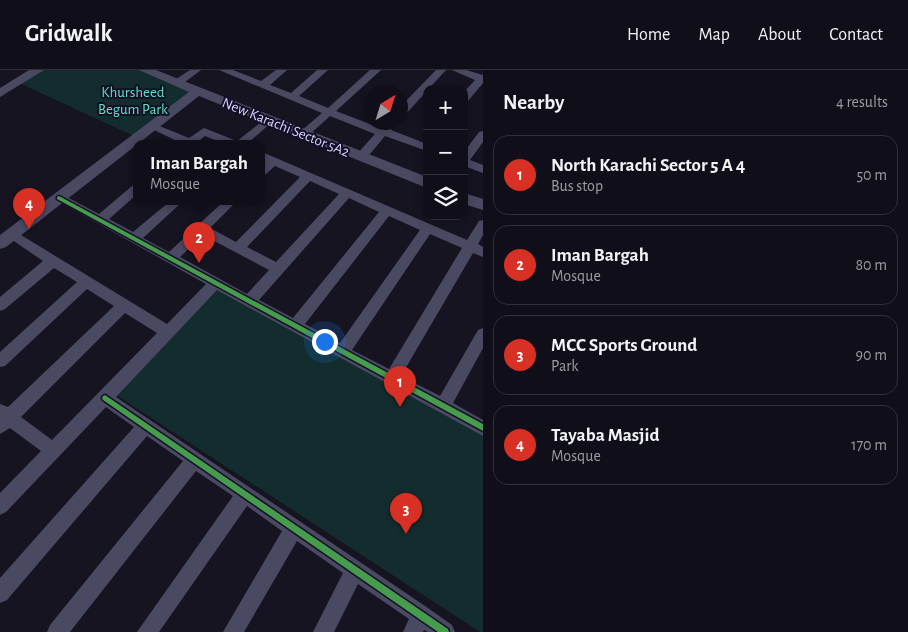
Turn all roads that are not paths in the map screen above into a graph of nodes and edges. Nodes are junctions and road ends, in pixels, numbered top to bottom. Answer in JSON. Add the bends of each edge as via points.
{"nodes":[{"id":1,"x":38,"y":70,"type":"edge"},
{"id":2,"x":145,"y":70,"type":"edge"},
{"id":3,"x":196,"y":70,"type":"edge"},
{"id":4,"x":282,"y":70,"type":"edge"},
{"id":5,"x":323,"y":70,"type":"edge"},
{"id":6,"x":376,"y":70,"type":"edge"},
{"id":7,"x":441,"y":70,"type":"edge"},
{"id":8,"x":457,"y":70,"type":"edge"},
{"id":9,"x":231,"y":71,"type":"edge"},
{"id":10,"x":482,"y":78,"type":"edge"},
{"id":11,"x":177,"y":83,"type":"junction"},
{"id":12,"x":263,"y":86,"type":"junction"},
{"id":13,"x":197,"y":92,"type":"junction"},
{"id":14,"x":0,"y":93,"type":"edge"},
{"id":15,"x":468,"y":94,"type":"edge"},
{"id":16,"x":292,"y":97,"type":"junction"},
{"id":17,"x":408,"y":105,"type":"edge"},
{"id":18,"x":328,"y":112,"type":"junction"},
{"id":19,"x":268,"y":120,"type":"junction"},
{"id":20,"x":153,"y":127,"type":"junction"},
{"id":21,"x":385,"y":130,"type":"edge"},
{"id":22,"x":382,"y":133,"type":"junction"},
{"id":23,"x":304,"y":134,"type":"junction"},
{"id":24,"x":483,"y":134,"type":"edge"},
{"id":25,"x":136,"y":140,"type":"edge"},
{"id":26,"x":181,"y":140,"type":"edge"},
{"id":27,"x":194,"y":140,"type":"edge"},
{"id":28,"x":225,"y":140,"type":"edge"},
{"id":29,"x":246,"y":140,"type":"edge"},
{"id":30,"x":133,"y":142,"type":"edge"},
{"id":31,"x":423,"y":145,"type":"edge"},
{"id":32,"x":468,"y":155,"type":"edge"},
{"id":33,"x":361,"y":157,"type":"junction"},
{"id":34,"x":267,"y":158,"type":"edge"},
{"id":35,"x":468,"y":163,"type":"edge"},
{"id":36,"x":483,"y":170,"type":"edge"},
{"id":37,"x":308,"y":176,"type":"junction"},
{"id":38,"x":423,"y":181,"type":"edge"},
{"id":39,"x":133,"y":192,"type":"edge"},
{"id":40,"x":347,"y":193,"type":"junction"},
{"id":41,"x":59,"y":198,"type":"junction"},
{"id":42,"x":468,"y":199,"type":"edge"},
{"id":43,"x":173,"y":205,"type":"edge"},
{"id":44,"x":227,"y":205,"type":"edge"},
{"id":45,"x":483,"y":205,"type":"edge"},
{"id":46,"x":387,"y":210,"type":"junction"},
{"id":47,"x":100,"y":220,"type":"junction"},
{"id":48,"x":483,"y":224,"type":"edge"},
{"id":49,"x":428,"y":228,"type":"junction"},
{"id":50,"x":200,"y":229,"type":"junction"},
{"id":51,"x":6,"y":239,"type":"edge"},
{"id":52,"x":134,"y":239,"type":"junction"},
{"id":53,"x":469,"y":246,"type":"junction"},
{"id":54,"x":238,"y":248,"type":"junction"},
{"id":55,"x":483,"y":252,"type":"edge"},
{"id":56,"x":170,"y":259,"type":"junction"},
{"id":57,"x":53,"y":261,"type":"junction"},
{"id":58,"x":278,"y":269,"type":"junction"},
{"id":59,"x":86,"y":281,"type":"junction"},
{"id":60,"x":216,"y":283,"type":"junction"},
{"id":61,"x":250,"y":302,"type":"junction"},
{"id":62,"x":124,"y":304,"type":"junction"},
{"id":63,"x":0,"y":305,"type":"edge"},
{"id":64,"x":296,"y":326,"type":"junction"},
{"id":65,"x":168,"y":332,"type":"junction"},
{"id":66,"x":483,"y":334,"type":"edge"},
{"id":67,"x":342,"y":352,"type":"junction"},
{"id":68,"x":0,"y":360,"type":"edge"},
{"id":69,"x":392,"y":378,"type":"junction"},
{"id":70,"x":105,"y":398,"type":"junction"},
{"id":71,"x":443,"y":406,"type":"junction"},
{"id":72,"x":3,"y":419,"type":"edge"},
{"id":73,"x":146,"y":426,"type":"junction"},
{"id":74,"x":483,"y":428,"type":"edge"},
{"id":75,"x":54,"y":450,"type":"junction"},
{"id":76,"x":194,"y":460,"type":"junction"},
{"id":77,"x":244,"y":494,"type":"junction"},
{"id":78,"x":0,"y":506,"type":"edge"},
{"id":79,"x":294,"y":528,"type":"junction"},
{"id":80,"x":355,"y":570,"type":"junction"},
{"id":81,"x":0,"y":592,"type":"edge"},
{"id":82,"x":417,"y":624,"type":"edge"},
{"id":83,"x":57,"y":632,"type":"edge"},
{"id":84,"x":147,"y":632,"type":"edge"},
{"id":85,"x":233,"y":632,"type":"edge"},
{"id":86,"x":323,"y":632,"type":"edge"},
{"id":87,"x":446,"y":632,"type":"edge"}],
"edges":[{"from":1,"to":14,"type":"street"},
{"from":2,"to":11,"type":"street","name":"New Karachi Sector 5A2"},
{"from":3,"to":11,"type":"street"},
{"from":4,"to":12,"type":"street"},
{"from":5,"to":16,"type":"street"},
{"from":6,"to":18,"type":"street"},
{"from":7,"to":17,"type":"street"},
{"from":8,"to":10,"type":"street"},
{"from":9,"to":12,"type":"street"},
{"from":10,"to":15,"type":"street"},
{"from":11,"to":13,"type":"street","name":"New Karachi Sector 5A2"},
{"from":12,"to":16,"type":"street"},
{"from":13,"to":19,"type":"street","name":"New Karachi Sector 5A2"},
{"from":13,"to":20,"type":"street"},
{"from":16,"to":18,"type":"street"},
{"from":18,"to":22,"type":"street"},
{"from":18,"to":23,"type":"street"},
{"from":19,"to":23,"type":"street","name":"New Karachi Sector 5A2"},
{"from":19,"to":29,"type":"street"},
{"from":20,"to":25,"type":"street"},
{"from":20,"to":26,"type":"street"},
{"from":21,"to":22,"type":"street"},
{"from":22,"to":31,"type":"street"},
{"from":22,"to":33,"type":"street"},
{"from":23,"to":33,"type":"street","name":"New Karachi Sector 5A2"},
{"from":24,"to":32,"type":"street"},
{"from":27,"to":28,"type":"street","via":[[204,131]]},
{"from":30,"to":41,"type":"street"},
{"from":33,"to":38,"type":"street","name":"New Karachi Sector 5A2"},
{"from":34,"to":37,"type":"street"},
{"from":35,"to":36,"type":"street"},
{"from":37,"to":40,"type":"street"},
{"from":37,"to":54,"type":"street"},
{"from":39,"to":47,"type":"street"},
{"from":40,"to":46,"type":"street"},
{"from":40,"to":58,"type":"street"},
{"from":41,"to":47,"type":"street"},
{"from":41,"to":51,"type":"street"},
{"from":42,"to":45,"type":"street"},
{"from":43,"to":52,"type":"street"},
{"from":44,"to":50,"type":"street"},
{"from":46,"to":49,"type":"street"},
{"from":46,"to":64,"type":"street"},
{"from":47,"to":52,"type":"street"},
{"from":48,"to":53,"type":"street"},
{"from":49,"to":53,"type":"street"},
{"from":49,"to":67,"type":"street"},
{"from":50,"to":54,"type":"street"},
{"from":50,"to":56,"type":"street"},
{"from":51,"to":57,"type":"street"},
{"from":52,"to":56,"type":"street"},
{"from":53,"to":55,"type":"street"},
{"from":53,"to":69,"type":"street"},
{"from":54,"to":58,"type":"street"},
{"from":56,"to":60,"type":"street"},
{"from":57,"to":59,"type":"street"},
{"from":57,"to":63,"type":"street"},
{"from":58,"to":61,"type":"street"},
{"from":59,"to":62,"type":"street"},
{"from":59,"to":68,"type":"street"},
{"from":60,"to":61,"type":"street"},
{"from":60,"to":65,"type":"street"},
{"from":61,"to":64,"type":"street"},
{"from":62,"to":65,"type":"street"},
{"from":62,"to":72,"type":"street"},
{"from":64,"to":67,"type":"street"},
{"from":65,"to":70,"type":"street"},
{"from":66,"to":71,"type":"street"},
{"from":67,"to":69,"type":"street"},
{"from":69,"to":71,"type":"street"},
{"from":70,"to":73,"type":"street"},
{"from":70,"to":75,"type":"street"},
{"from":71,"to":74,"type":"street"},
{"from":72,"to":75,"type":"street"},
{"from":73,"to":76,"type":"street"},
{"from":73,"to":81,"type":"street"},
{"from":75,"to":78,"type":"street"},
{"from":76,"to":77,"type":"street"},
{"from":76,"to":83,"type":"street"},
{"from":77,"to":79,"type":"street"},
{"from":77,"to":84,"type":"street"},
{"from":79,"to":80,"type":"street"},
{"from":79,"to":85,"type":"street"},
{"from":80,"to":82,"type":"street"},
{"from":80,"to":86,"type":"street"},
{"from":82,"to":87,"type":"street"}]}
